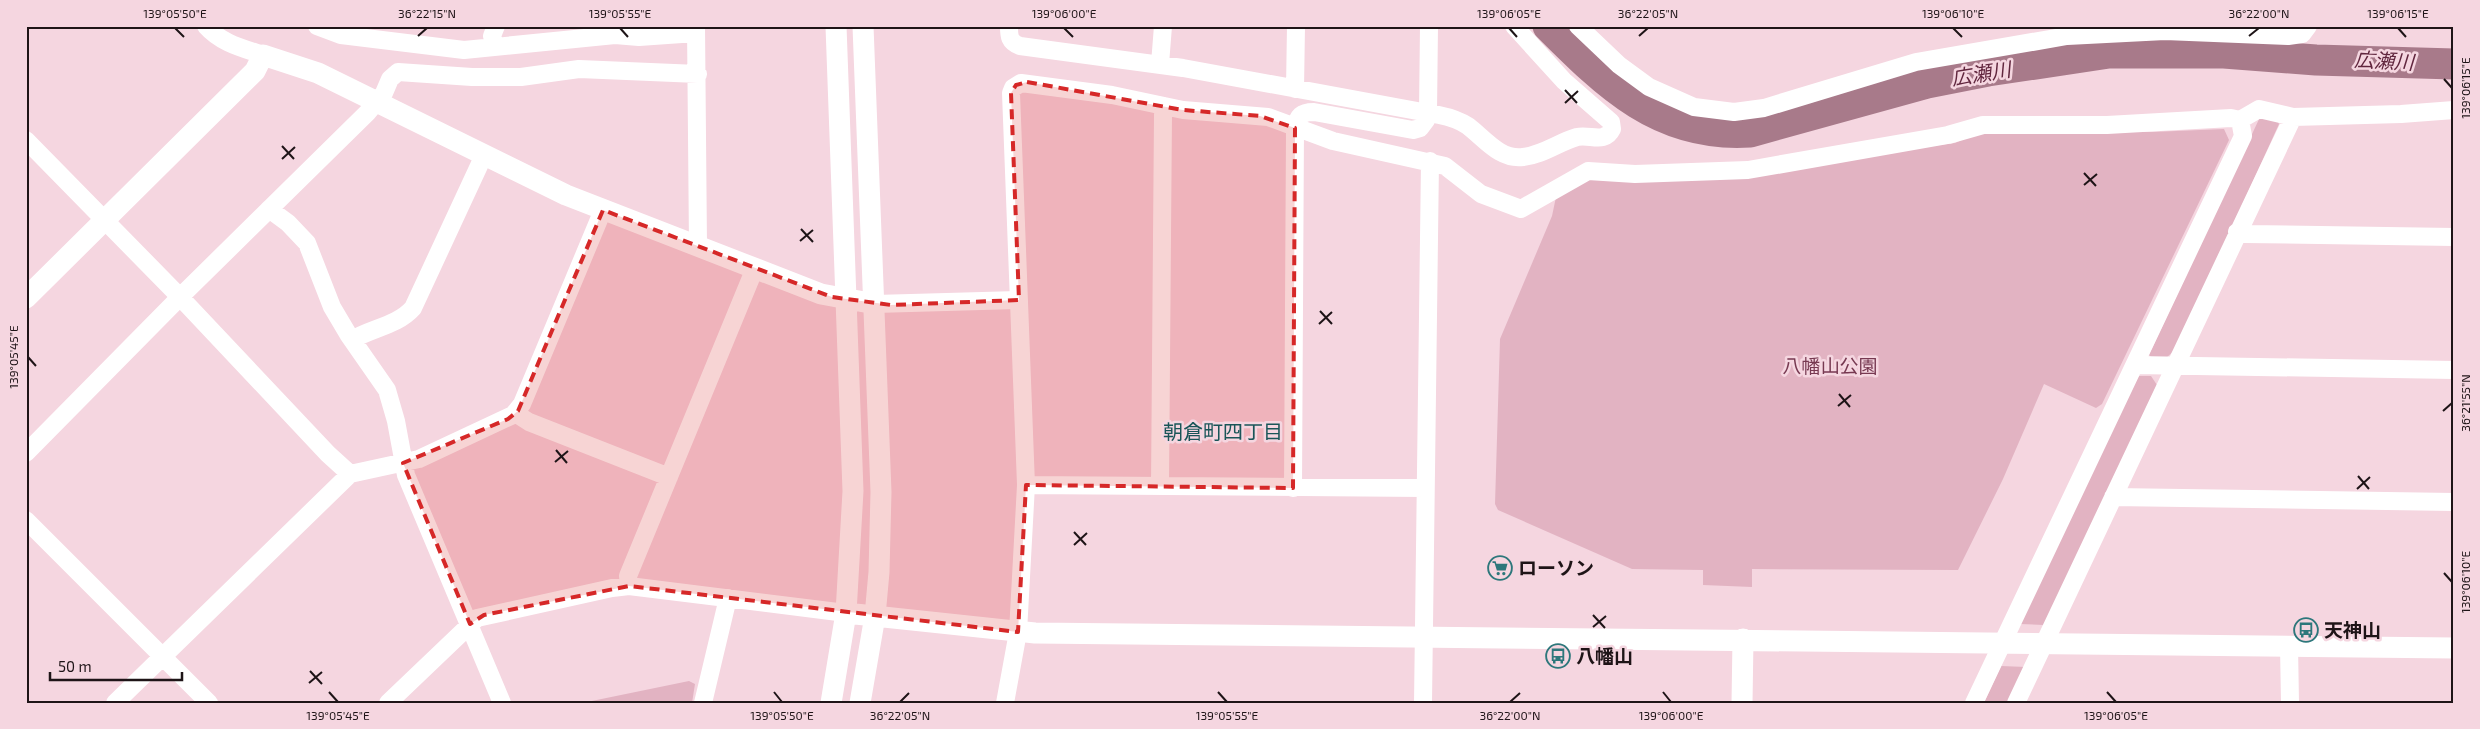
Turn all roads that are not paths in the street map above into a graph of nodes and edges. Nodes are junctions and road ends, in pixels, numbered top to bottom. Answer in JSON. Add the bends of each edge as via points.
{"nodes":[{"id":1,"x":206,"y":26,"type":"edge"},
{"id":2,"x":317,"y":26,"type":"edge"},
{"id":3,"x":496,"y":26,"type":"edge"},
{"id":4,"x":836,"y":26,"type":"edge"},
{"id":5,"x":863,"y":26,"type":"edge"},
{"id":6,"x":1009,"y":26,"type":"edge"},
{"id":7,"x":1163,"y":26,"type":"edge"},
{"id":8,"x":1296,"y":26,"type":"edge"},
{"id":9,"x":1429,"y":26,"type":"edge"},
{"id":10,"x":1514,"y":26,"type":"edge"},
{"id":11,"x":1578,"y":26,"type":"edge"},
{"id":12,"x":2308,"y":26,"type":"edge"},
{"id":13,"x":696,"y":29,"type":"edge"},
{"id":14,"x":358,"y":32,"type":"edge"},
{"id":15,"x":494,"y":46,"type":"junction"},
{"id":16,"x":263,"y":55,"type":"junction"},
{"id":17,"x":1160,"y":64,"type":"junction"},
{"id":18,"x":698,"y":74,"type":"junction"},
{"id":19,"x":1295,"y":89,"type":"junction"},
{"id":20,"x":378,"y":102,"type":"junction"},
{"id":21,"x":1164,"y":106,"type":"junction"},
{"id":22,"x":2454,"y":110,"type":"edge"},
{"id":23,"x":1428,"y":112,"type":"junction"},
{"id":24,"x":2293,"y":117,"type":"junction"},
{"id":25,"x":2240,"y":120,"type":"junction"},
{"id":26,"x":1295,"y":128,"type":"junction"},
{"id":27,"x":26,"y":140,"type":"edge"},
{"id":28,"x":484,"y":155,"type":"junction"},
{"id":29,"x":1430,"y":161,"type":"junction"},
{"id":30,"x":269,"y":209,"type":"junction"},
{"id":31,"x":603,"y":210,"type":"junction"},
{"id":32,"x":105,"y":220,"type":"junction"},
{"id":33,"x":2237,"y":232,"type":"junction"},
{"id":34,"x":2454,"y":237,"type":"edge"},
{"id":35,"x":698,"y":246,"type":"junction"},
{"id":36,"x":755,"y":268,"type":"junction"},
{"id":37,"x":180,"y":297,"type":"junction"},
{"id":38,"x":26,"y":298,"type":"edge"},
{"id":39,"x":846,"y":300,"type":"junction"},
{"id":40,"x":1019,"y":300,"type":"junction"},
{"id":41,"x":875,"y":304,"type":"junction"},
{"id":42,"x":352,"y":340,"type":"junction"},
{"id":43,"x":2134,"y":365,"type":"junction"},
{"id":44,"x":2175,"y":366,"type":"junction"},
{"id":45,"x":2454,"y":370,"type":"edge"},
{"id":46,"x":516,"y":413,"type":"junction"},
{"id":47,"x":26,"y":454,"type":"edge"},
{"id":48,"x":403,"y":464,"type":"junction"},
{"id":49,"x":350,"y":474,"type":"junction"},
{"id":50,"x":669,"y":477,"type":"junction"},
{"id":51,"x":1026,"y":485,"type":"junction"},
{"id":52,"x":1160,"y":486,"type":"junction"},
{"id":53,"x":1293,"y":488,"type":"junction"},
{"id":54,"x":1424,"y":488,"type":"junction"},
{"id":55,"x":2113,"y":497,"type":"junction"},
{"id":56,"x":2454,"y":502,"type":"edge"},
{"id":57,"x":26,"y":520,"type":"edge"},
{"id":58,"x":628,"y":586,"type":"junction"},
{"id":59,"x":728,"y":598,"type":"junction"},
{"id":60,"x":846,"y":613,"type":"junction"},
{"id":61,"x":875,"y":616,"type":"junction"},
{"id":62,"x":470,"y":624,"type":"junction"},
{"id":63,"x":1018,"y":632,"type":"junction"},
{"id":64,"x":1424,"y":638,"type":"junction"},
{"id":65,"x":1743,"y":639,"type":"junction"},
{"id":66,"x":2003,"y":643,"type":"junction"},
{"id":67,"x":2044,"y":643,"type":"junction"},
{"id":68,"x":2290,"y":646,"type":"junction"},
{"id":69,"x":2454,"y":648,"type":"edge"},
{"id":70,"x":162,"y":656,"type":"junction"},
{"id":71,"x":115,"y":703,"type":"edge"},
{"id":72,"x":209,"y":703,"type":"edge"},
{"id":73,"x":388,"y":703,"type":"edge"},
{"id":74,"x":502,"y":703,"type":"edge"},
{"id":75,"x":703,"y":703,"type":"edge"},
{"id":76,"x":832,"y":703,"type":"edge"},
{"id":77,"x":860,"y":703,"type":"edge"},
{"id":78,"x":1005,"y":703,"type":"edge"},
{"id":79,"x":1423,"y":703,"type":"edge"},
{"id":80,"x":1742,"y":703,"type":"edge"},
{"id":81,"x":1974,"y":703,"type":"edge"},
{"id":82,"x":2016,"y":703,"type":"edge"},
{"id":83,"x":2290,"y":703,"type":"edge"}],
"edges":[{"from":1,"to":16,"type":"street","via":[[225,42]]},
{"from":2,"to":14,"type":"street","via":[[341,35]]},
{"from":3,"to":15,"type":"street","via":[[492,36]]},
{"from":4,"to":39,"type":"street"},
{"from":5,"to":41,"type":"street"},
{"from":6,"to":17,"type":"street","via":[[1009,38],[1020,46]]},
{"from":7,"to":17,"type":"street"},
{"from":8,"to":19,"type":"street"},
{"from":9,"to":23,"type":"street"},
{"from":10,"to":23,"type":"street","via":[[1564,81],[1611,122],[1612,129],[1608,135],[1577,137],[1544,152],[1516,158],[1499,152],[1460,122]]},
{"from":11,"to":12,"type":"street","via":[[1649,88],[1694,107],[1734,112],[1764,108],[1916,62],[2067,36],[2165,31],[2288,36],[2302,34]]},
{"from":13,"to":15,"type":"street","via":[[639,38],[615,35]]},
{"from":13,"to":18,"type":"street"},
{"from":14,"to":15,"type":"street","via":[[452,50]]},
{"from":16,"to":20,"type":"street","via":[[318,73]]},
{"from":16,"to":32,"type":"street","via":[[255,71]]},
{"from":17,"to":19,"type":"street"},
{"from":18,"to":20,"type":"street","via":[[578,69],[521,77],[472,77],[403,71],[394,74]]},
{"from":18,"to":35,"type":"street"},
{"from":19,"to":23,"type":"street"},
{"from":20,"to":28,"type":"street"},
{"from":20,"to":30,"type":"street"},
{"from":21,"to":26,"type":"street","via":[[1260,116]]},
{"from":21,"to":40,"type":"street","via":[[1027,82],[1013,88]]},
{"from":21,"to":52,"type":"street"},
{"from":22,"to":24,"type":"street"},
{"from":23,"to":26,"type":"street","via":[[1423,125],[1414,130],[1314,112],[1301,114]]},
{"from":24,"to":25,"type":"street","via":[[2260,109]]},
{"from":24,"to":33,"type":"street"},
{"from":25,"to":29,"type":"street","via":[[2107,126],[1983,125],[1948,135],[1748,170],[1635,174],[1588,171],[1521,209],[1482,194],[1448,167]]},
{"from":25,"to":43,"type":"street","via":[[2243,136]]},
{"from":26,"to":29,"type":"street","via":[[1333,141]]},
{"from":26,"to":53,"type":"street"},
{"from":27,"to":32,"type":"street"},
{"from":28,"to":31,"type":"street"},
{"from":28,"to":42,"type":"street","via":[[413,308],[396,321]]},
{"from":29,"to":54,"type":"street"},
{"from":30,"to":37,"type":"street"},
{"from":30,"to":42,"type":"street","via":[[307,243],[332,307]]},
{"from":31,"to":35,"type":"street"},
{"from":31,"to":46,"type":"street"},
{"from":32,"to":37,"type":"street"},
{"from":32,"to":38,"type":"street"},
{"from":33,"to":34,"type":"street"},
{"from":33,"to":44,"type":"street"},
{"from":35,"to":36,"type":"street"},
{"from":36,"to":39,"type":"street","via":[[821,294]]},
{"from":36,"to":50,"type":"street"},
{"from":37,"to":47,"type":"street"},
{"from":37,"to":49,"type":"street"},
{"from":39,"to":41,"type":"street"},
{"from":39,"to":60,"type":"street","via":[[854,490]]},
{"from":40,"to":41,"type":"street"},
{"from":40,"to":51,"type":"street"},
{"from":41,"to":61,"type":"street","via":[[881,492]]},
{"from":42,"to":48,"type":"street","via":[[387,390]]},
{"from":43,"to":44,"type":"street"},
{"from":43,"to":66,"type":"street"},
{"from":44,"to":45,"type":"street"},
{"from":44,"to":55,"type":"street"},
{"from":46,"to":48,"type":"street"},
{"from":46,"to":50,"type":"street","via":[[530,422]]},
{"from":48,"to":49,"type":"street"},
{"from":48,"to":62,"type":"street"},
{"from":49,"to":70,"type":"street"},
{"from":50,"to":58,"type":"street","via":[[628,576]]},
{"from":51,"to":52,"type":"street"},
{"from":51,"to":63,"type":"street"},
{"from":52,"to":53,"type":"street"},
{"from":53,"to":54,"type":"street"},
{"from":54,"to":64,"type":"street"},
{"from":55,"to":56,"type":"street"},
{"from":55,"to":67,"type":"street"},
{"from":57,"to":70,"type":"street"},
{"from":58,"to":59,"type":"street"},
{"from":58,"to":62,"type":"street","via":[[484,615]]},
{"from":59,"to":60,"type":"street"},
{"from":59,"to":75,"type":"street"},
{"from":60,"to":61,"type":"street"},
{"from":60,"to":76,"type":"street"},
{"from":61,"to":63,"type":"street"},
{"from":61,"to":77,"type":"street"},
{"from":62,"to":73,"type":"street"},
{"from":62,"to":74,"type":"street"},
{"from":63,"to":64,"type":"street"},
{"from":63,"to":78,"type":"street"},
{"from":64,"to":65,"type":"street"},
{"from":64,"to":79,"type":"street"},
{"from":65,"to":66,"type":"street"},
{"from":65,"to":80,"type":"street"},
{"from":66,"to":67,"type":"street"},
{"from":66,"to":81,"type":"street"},
{"from":67,"to":68,"type":"street"},
{"from":67,"to":82,"type":"street"},
{"from":68,"to":69,"type":"street"},
{"from":68,"to":83,"type":"street"},
{"from":70,"to":71,"type":"street"},
{"from":70,"to":72,"type":"street"}]}
